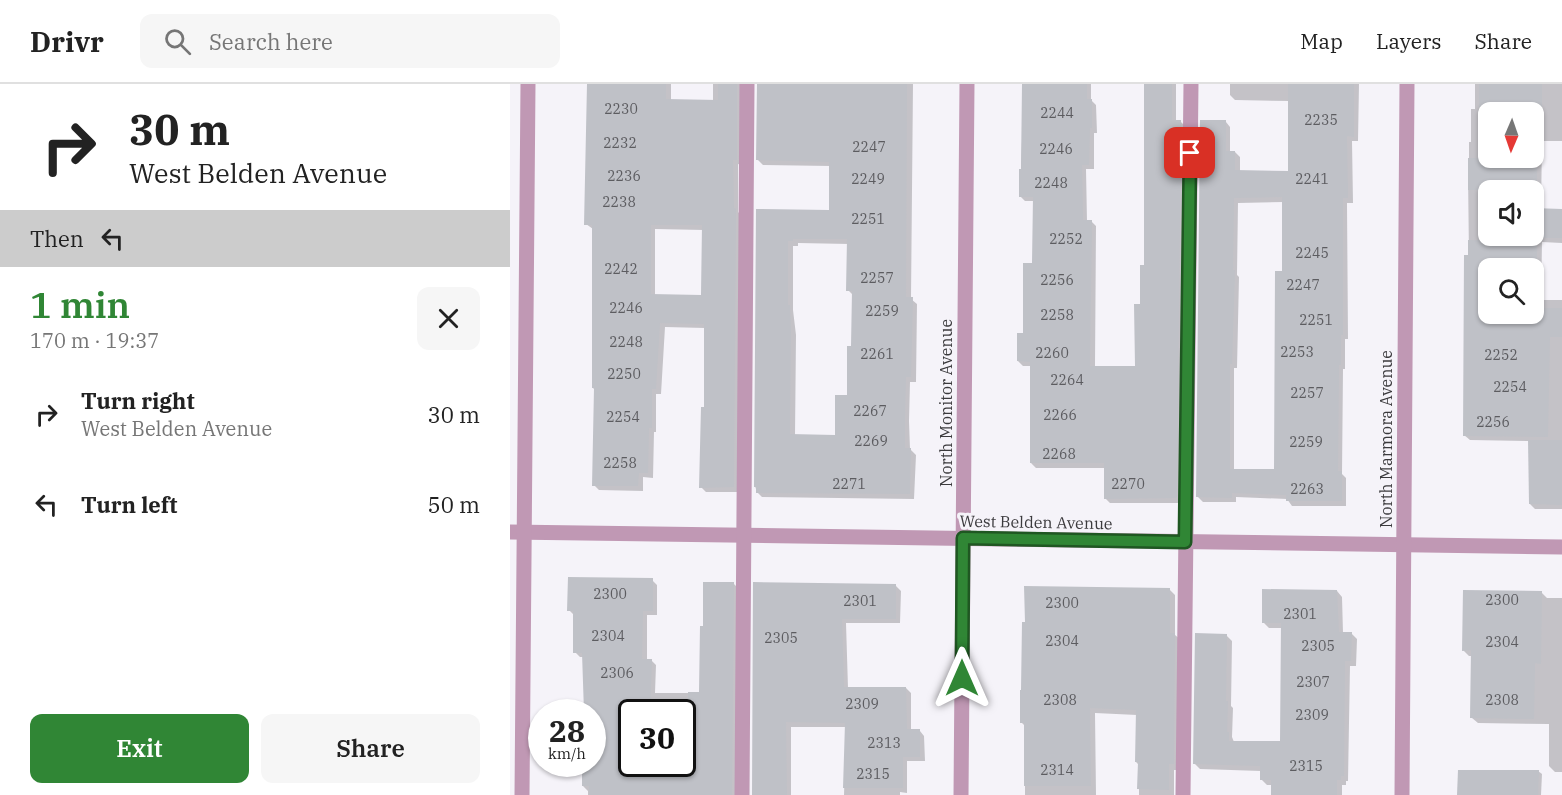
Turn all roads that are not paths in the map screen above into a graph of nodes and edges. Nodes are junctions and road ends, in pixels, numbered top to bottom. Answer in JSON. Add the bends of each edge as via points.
{"nodes":[{"id":1,"x":528,"y":84,"type":"edge"},
{"id":2,"x":747,"y":84,"type":"edge"},
{"id":3,"x":967,"y":84,"type":"edge"},
{"id":4,"x":1191,"y":84,"type":"edge"},
{"id":5,"x":1407,"y":84,"type":"edge"},
{"id":6,"x":517,"y":532,"type":"edge"},
{"id":7,"x":744,"y":536,"type":"junction"},
{"id":8,"x":963,"y":538,"type":"junction"},
{"id":9,"x":1185,"y":542,"type":"junction"},
{"id":10,"x":1404,"y":545,"type":"junction"},
{"id":11,"x":1562,"y":547,"type":"edge"},
{"id":12,"x":522,"y":795,"type":"edge"},
{"id":13,"x":742,"y":795,"type":"edge"},
{"id":14,"x":961,"y":795,"type":"edge"},
{"id":15,"x":1183,"y":795,"type":"edge"},
{"id":16,"x":1402,"y":795,"type":"edge"}],
"edges":[{"from":1,"to":6,"type":"street"},
{"from":2,"to":7,"type":"street"},
{"from":3,"to":8,"type":"street","name":"North Monitor Avenue"},
{"from":4,"to":9,"type":"street"},
{"from":5,"to":10,"type":"street","name":"North Marmora Avenue"},
{"from":6,"to":7,"type":"street","name":"West Belden Avenue"},
{"from":6,"to":12,"type":"street"},
{"from":7,"to":8,"type":"street","name":"West Belden Avenue"},
{"from":7,"to":13,"type":"street"},
{"from":8,"to":9,"type":"street","name":"West Belden Avenue"},
{"from":8,"to":14,"type":"street","name":"North Monitor Avenue"},
{"from":9,"to":10,"type":"street","name":"West Belden Avenue"},
{"from":9,"to":15,"type":"street"},
{"from":10,"to":11,"type":"street","name":"West Belden Avenue"},
{"from":10,"to":16,"type":"street","name":"North Marmora Avenue"}]}
